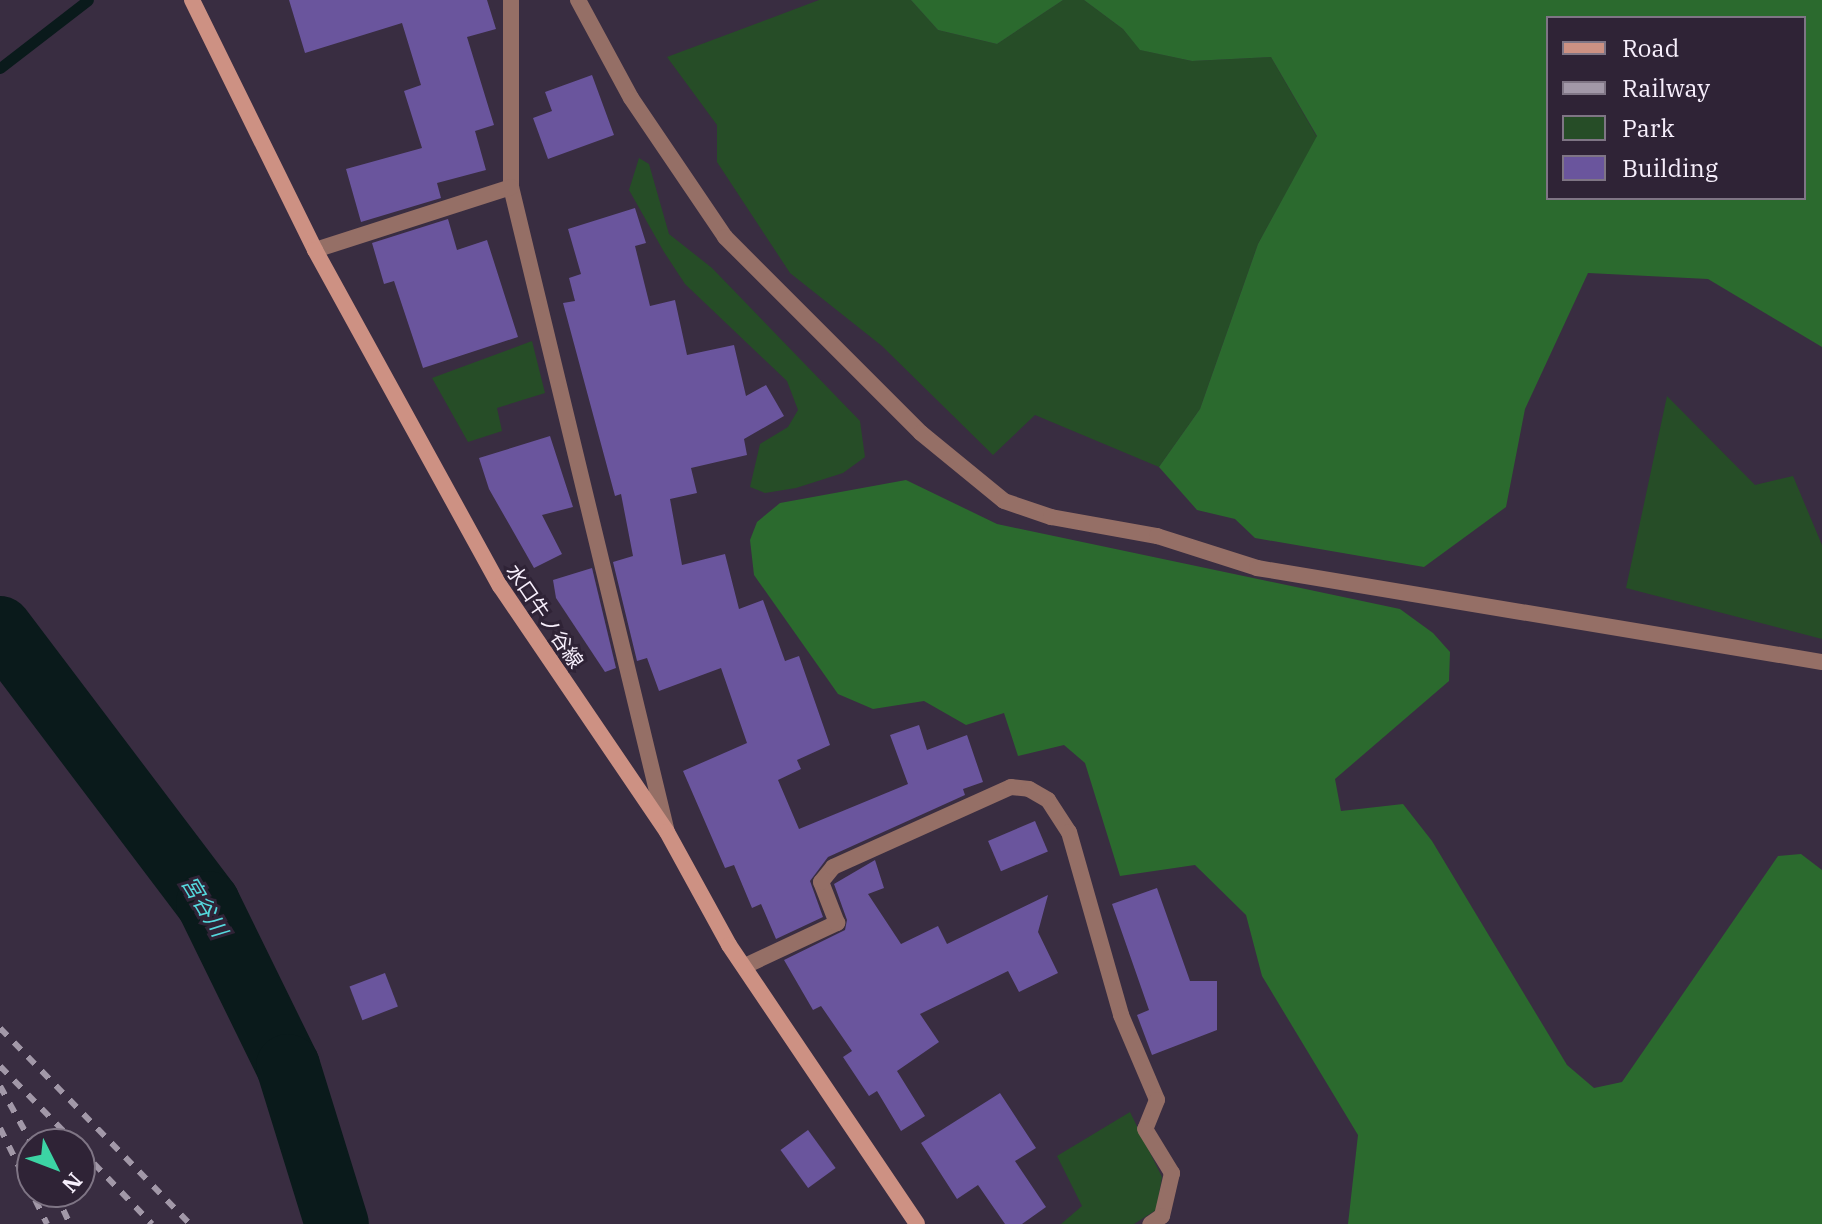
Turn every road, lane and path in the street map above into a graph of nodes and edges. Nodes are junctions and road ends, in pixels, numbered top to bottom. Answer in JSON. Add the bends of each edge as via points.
{"nodes":[{"id":1,"x":192,"y":0,"type":"edge"},
{"id":2,"x":511,"y":0,"type":"edge"},
{"id":3,"x":578,"y":0,"type":"edge"},
{"id":4,"x":511,"y":187,"type":"junction"},
{"id":5,"x":315,"y":250,"type":"junction"},
{"id":6,"x":1822,"y":662,"type":"edge"},
{"id":7,"x":667,"y":832,"type":"junction"},
{"id":8,"x":745,"y":966,"type":"junction"},
{"id":9,"x":917,"y":1224,"type":"edge"},
{"id":10,"x":1150,"y":1224,"type":"edge"}],
"edges":[{"from":1,"to":5,"type":"main road","name":"水口牛ノ谷線"},
{"from":2,"to":4,"type":"street"},
{"from":3,"to":6,"type":"street","via":[[631,98],[725,237],[921,433],[1004,501],[1051,517],[1157,536],[1257,568]]},
{"from":4,"to":5,"type":"street"},
{"from":4,"to":7,"type":"street"},
{"from":5,"to":7,"type":"main road","name":"水口牛ノ谷線","via":[[500,586]]},
{"from":7,"to":8,"type":"main road","name":"水口牛ノ谷線"},
{"from":8,"to":9,"type":"main road","name":"水口牛ノ谷線"},
{"from":8,"to":10,"type":"street","via":[[837,923],[821,882],[833,867],[1011,787],[1029,789],[1048,800],[1069,832],[1121,1015],[1157,1100],[1145,1129],[1172,1173],[1162,1216]]}]}
